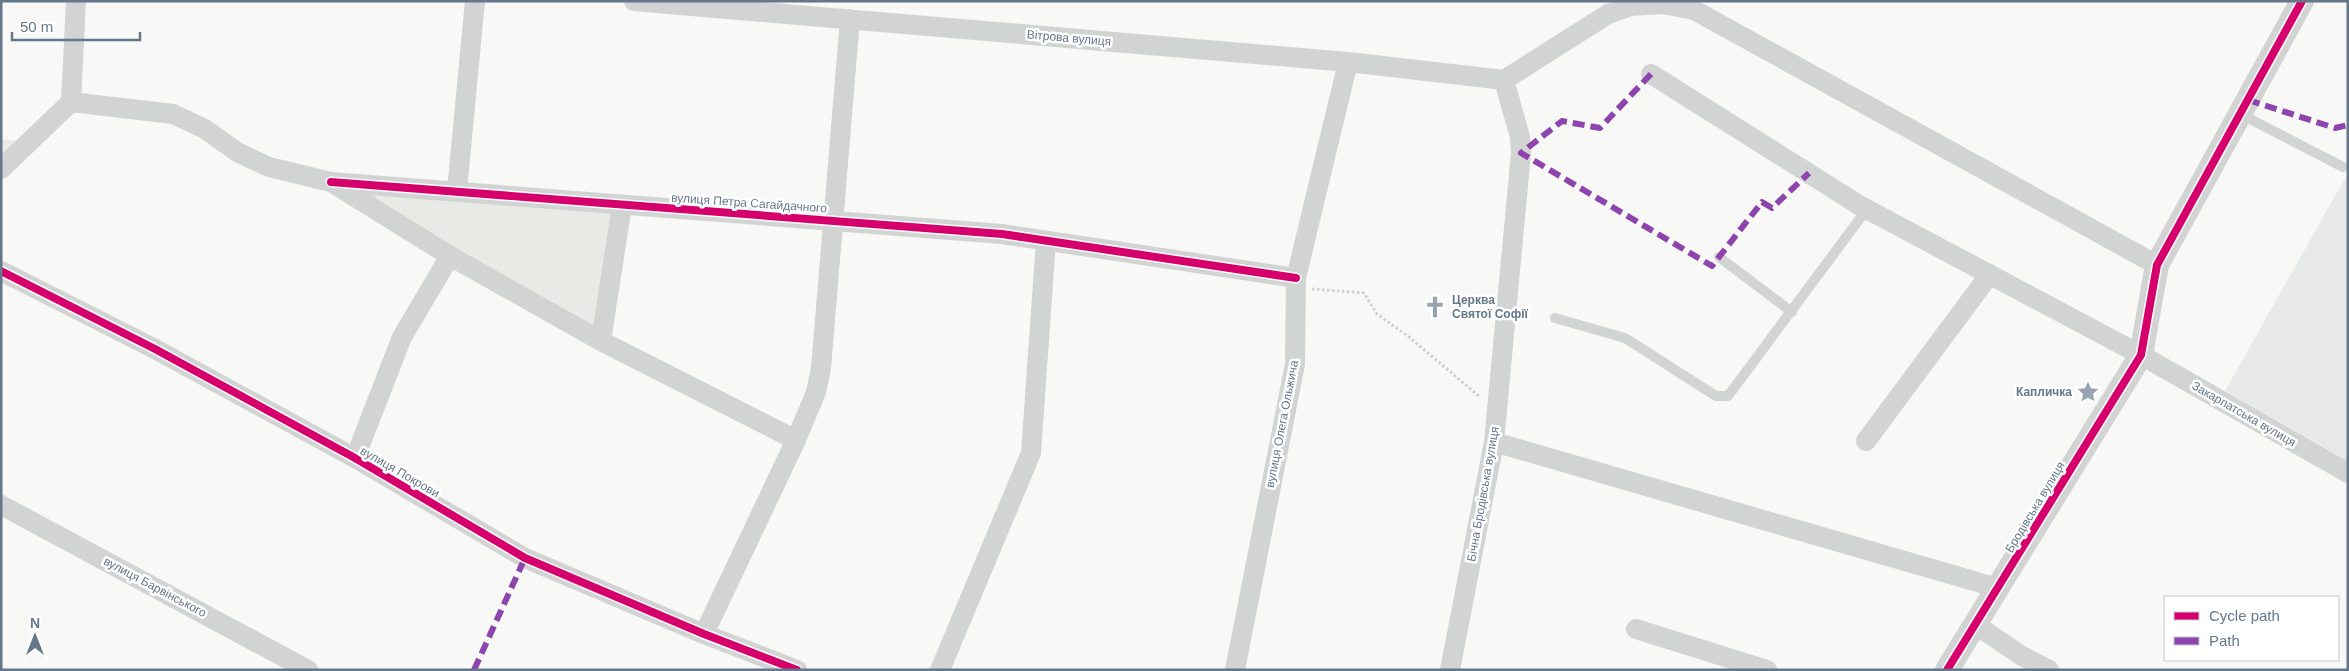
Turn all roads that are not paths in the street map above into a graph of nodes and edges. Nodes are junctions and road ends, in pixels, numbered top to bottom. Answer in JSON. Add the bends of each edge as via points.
{"nodes":[{"id":1,"x":76,"y":1,"type":"edge"},
{"id":2,"x":475,"y":1,"type":"edge"},
{"id":3,"x":634,"y":1,"type":"edge"},
{"id":4,"x":2302,"y":1,"type":"edge"},
{"id":5,"x":850,"y":19,"type":"junction"},
{"id":6,"x":1348,"y":62,"type":"junction"},
{"id":7,"x":1651,"y":74,"type":"dead end"},
{"id":8,"x":1504,"y":80,"type":"junction"},
{"id":9,"x":71,"y":102,"type":"junction"},
{"id":10,"x":2240,"y":114,"type":"junction"},
{"id":11,"x":2343,"y":167,"type":"dead end"},
{"id":12,"x":1,"y":169,"type":"edge"},
{"id":13,"x":331,"y":182,"type":"junction"},
{"id":14,"x":457,"y":190,"type":"junction"},
{"id":15,"x":622,"y":205,"type":"junction"},
{"id":16,"x":1867,"y":209,"type":"junction"},
{"id":17,"x":833,"y":220,"type":"junction"},
{"id":18,"x":1046,"y":241,"type":"junction"},
{"id":19,"x":450,"y":256,"type":"junction"},
{"id":20,"x":1718,"y":257,"type":"dead end"},
{"id":21,"x":2157,"y":265,"type":"junction"},
{"id":22,"x":1,"y":271,"type":"edge"},
{"id":23,"x":1990,"y":274,"type":"junction"},
{"id":24,"x":1296,"y":283,"type":"junction"},
{"id":25,"x":1792,"y":312,"type":"junction"},
{"id":26,"x":1555,"y":318,"type":"dead end"},
{"id":27,"x":602,"y":341,"type":"junction"},
{"id":28,"x":2141,"y":355,"type":"junction"},
{"id":29,"x":796,"y":440,"type":"junction"},
{"id":30,"x":1866,"y":441,"type":"dead end"},
{"id":31,"x":1494,"y":442,"type":"junction"},
{"id":32,"x":355,"y":458,"type":"junction"},
{"id":33,"x":2348,"y":473,"type":"edge"},
{"id":34,"x":1,"y":505,"type":"edge"},
{"id":35,"x":1998,"y":588,"type":"junction"},
{"id":36,"x":1976,"y":625,"type":"junction"},
{"id":37,"x":1636,"y":629,"type":"dead end"},
{"id":38,"x":704,"y":634,"type":"junction"},
{"id":39,"x":308,"y":670,"type":"edge"},
{"id":40,"x":797,"y":670,"type":"edge"},
{"id":41,"x":940,"y":670,"type":"edge"},
{"id":42,"x":1235,"y":670,"type":"edge"},
{"id":43,"x":1450,"y":670,"type":"edge"},
{"id":44,"x":1766,"y":670,"type":"edge"},
{"id":45,"x":1947,"y":670,"type":"edge"},
{"id":46,"x":2049,"y":670,"type":"edge"}],
"edges":[{"from":1,"to":9,"type":"street"},
{"from":2,"to":14,"type":"street"},
{"from":3,"to":5,"type":"street","name":"Вітрова вулиця"},
{"from":4,"to":10,"type":"street"},
{"from":5,"to":6,"type":"street","name":"Вітрова вулиця"},
{"from":5,"to":17,"type":"street"},
{"from":6,"to":8,"type":"street","name":"Вітрова вулиця"},
{"from":6,"to":24,"type":"street","name":"вулиця Олега Ольжича"},
{"from":7,"to":16,"type":"street","name":"Закарпатська вулиця"},
{"from":8,"to":21,"type":"street","via":[[1608,14],[1630,6],[1663,4],[1694,10]]},
{"from":8,"to":31,"type":"street","name":"Бічна Бродівська вулиця","via":[[1521,153]]},
{"from":9,"to":12,"type":"street"},
{"from":9,"to":13,"type":"street","via":[[173,114],[269,167]]},
{"from":10,"to":11,"type":"lane"},
{"from":10,"to":21,"type":"street"},
{"from":13,"to":14,"type":"street","name":"вулиця Петра Сагайдачного"},
{"from":13,"to":19,"type":"street"},
{"from":14,"to":15,"type":"street","name":"вулиця Петра Сагайдачного"},
{"from":15,"to":17,"type":"street","name":"вулиця Петра Сагайдачного"},
{"from":15,"to":27,"type":"street"},
{"from":16,"to":23,"type":"street","name":"Закарпатська вулиця"},
{"from":16,"to":25,"type":"lane"},
{"from":17,"to":18,"type":"street","name":"вулиця Петра Сагайдачного","via":[[1002,234]]},
{"from":17,"to":29,"type":"street","via":[[821,368],[816,392]]},
{"from":18,"to":24,"type":"street","name":"вулиця Петра Сагайдачного","via":[[1164,257]]},
{"from":18,"to":41,"type":"street","via":[[1031,453]]},
{"from":19,"to":27,"type":"street"},
{"from":19,"to":32,"type":"street","via":[[402,337]]},
{"from":20,"to":25,"type":"lane"},
{"from":21,"to":28,"type":"street"},
{"from":22,"to":32,"type":"street","name":"вулиця Покрови","via":[[155,349]]},
{"from":23,"to":28,"type":"street","name":"Закарпатська вулиця"},
{"from":23,"to":30,"type":"street"},
{"from":24,"to":42,"type":"street","name":"вулиця Олега Ольжича","via":[[1294,364]]},
{"from":25,"to":26,"type":"lane","via":[[1733,392],[1722,398],[1625,338]]},
{"from":27,"to":29,"type":"street"},
{"from":28,"to":33,"type":"street","name":"Закарпатська вулиця"},
{"from":28,"to":35,"type":"street","name":"Бродівська вулиця"},
{"from":29,"to":38,"type":"street"},
{"from":31,"to":35,"type":"street"},
{"from":31,"to":43,"type":"street","name":"Бічна Бродівська вулиця"},
{"from":32,"to":38,"type":"street","name":"вулиця Покрови","via":[[525,558]]},
{"from":34,"to":39,"type":"street","name":"вулиця Барвінського"},
{"from":35,"to":36,"type":"street","name":"Бродівська вулиця"},
{"from":36,"to":45,"type":"street","name":"Бродівська вулиця"},
{"from":36,"to":46,"type":"street"},
{"from":37,"to":44,"type":"street"},
{"from":38,"to":40,"type":"street","name":"вулиця Покрови"}]}
